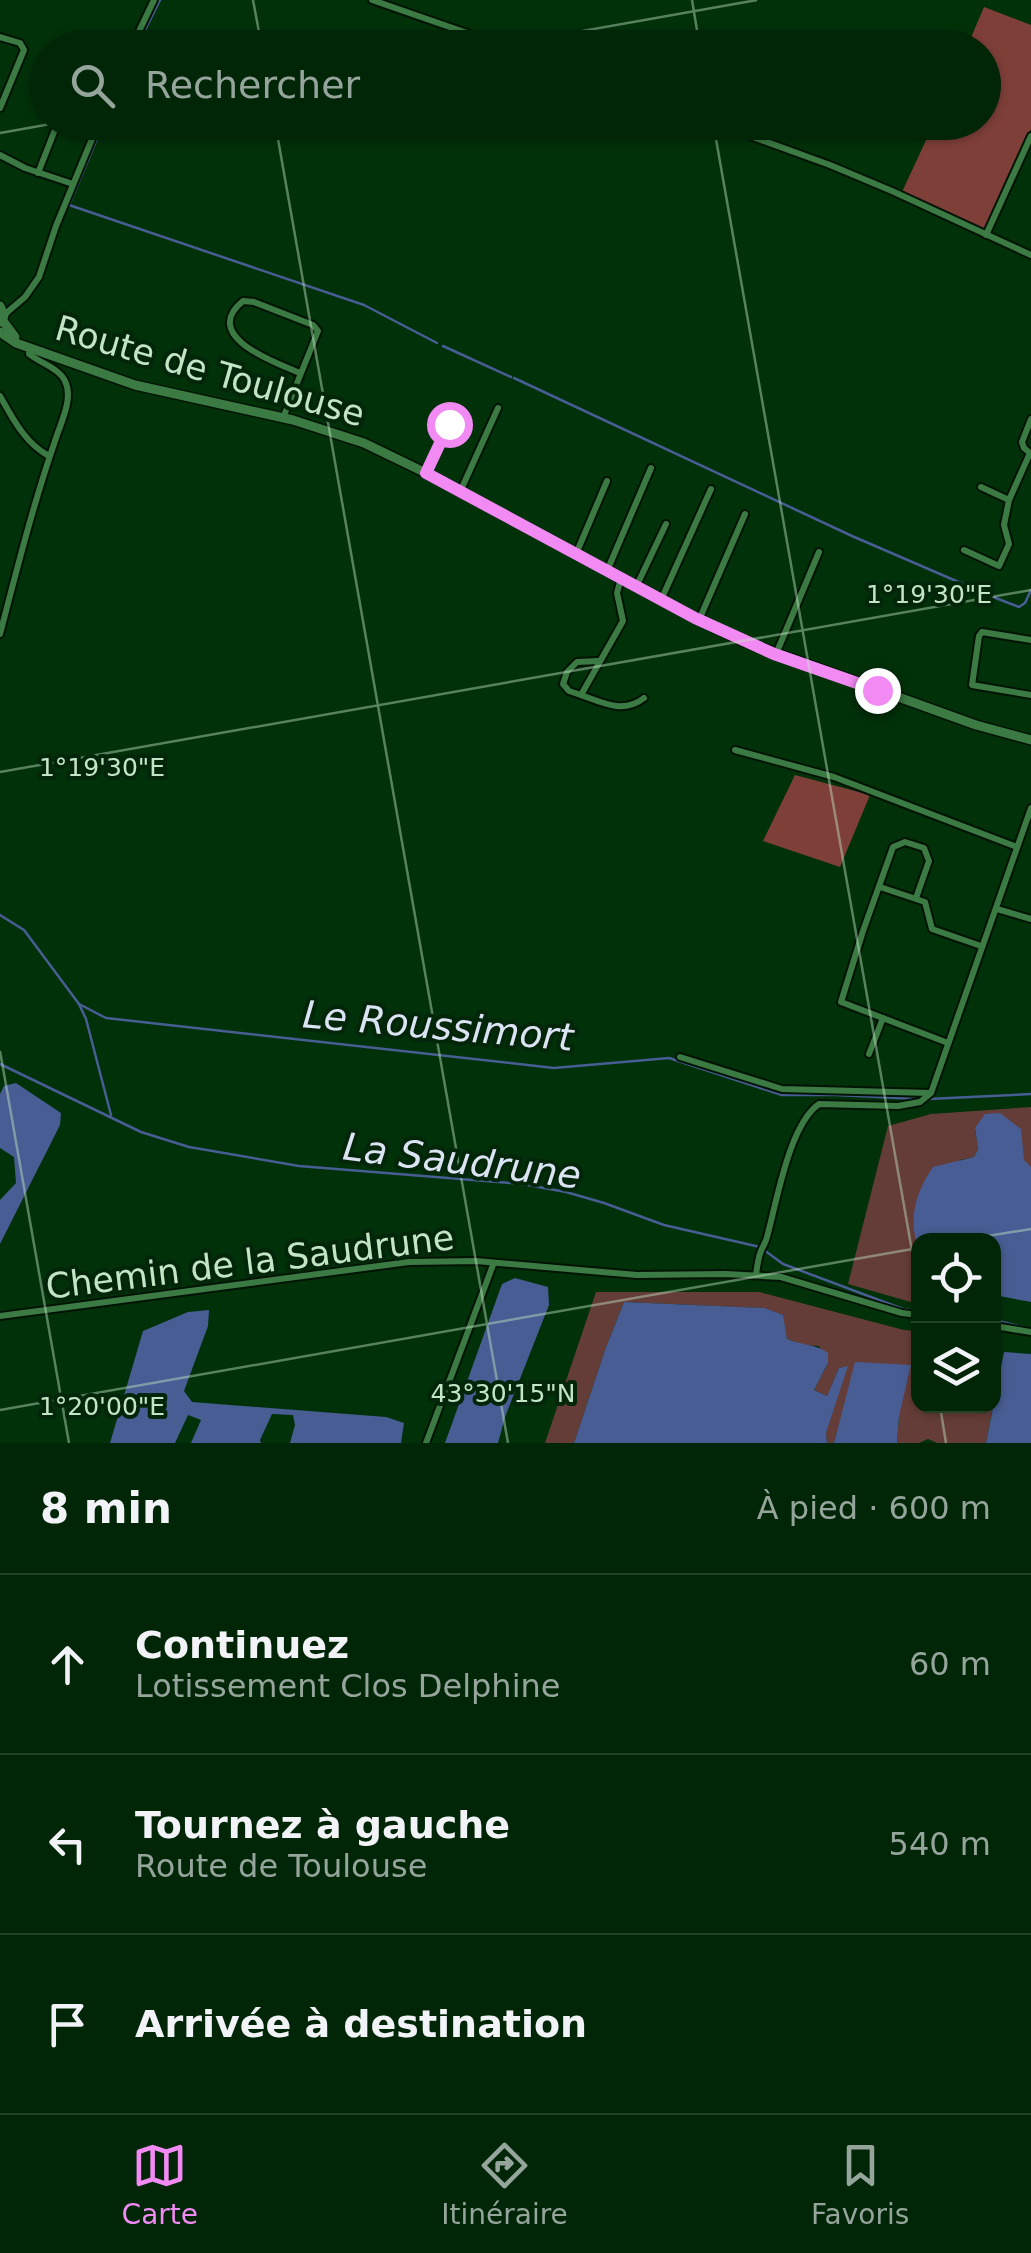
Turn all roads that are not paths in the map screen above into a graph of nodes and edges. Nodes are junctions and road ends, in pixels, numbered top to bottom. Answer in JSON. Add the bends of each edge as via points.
{"nodes":[{"id":1,"x":154,"y":0,"type":"edge"},
{"id":2,"x":372,"y":0,"type":"edge"},
{"id":3,"x":140,"y":30,"type":"edge"},
{"id":4,"x":458,"y":30,"type":"edge"},
{"id":5,"x":0,"y":37,"type":"edge"},
{"id":6,"x":0,"y":108,"type":"edge"},
{"id":7,"x":1031,"y":136,"type":"edge"},
{"id":8,"x":51,"y":140,"type":"edge"},
{"id":9,"x":91,"y":140,"type":"edge"},
{"id":10,"x":760,"y":140,"type":"edge"},
{"id":11,"x":0,"y":154,"type":"edge"},
{"id":12,"x":38,"y":172,"type":"junction"},
{"id":13,"x":72,"y":184,"type":"junction"},
{"id":14,"x":986,"y":235,"type":"junction"},
{"id":15,"x":1031,"y":255,"type":"edge"},
{"id":16,"x":1,"y":317,"type":"edge"},
{"id":17,"x":30,"y":348,"type":"junction"},
{"id":18,"x":300,"y":373,"type":"junction"},
{"id":19,"x":0,"y":396,"type":"edge"},
{"id":20,"x":498,"y":408,"type":"dead end"},
{"id":21,"x":283,"y":418,"type":"junction"},
{"id":22,"x":1031,"y":419,"type":"edge"},
{"id":23,"x":449,"y":424,"type":"dead end"},
{"id":24,"x":1030,"y":454,"type":"edge"},
{"id":25,"x":50,"y":456,"type":"junction"},
{"id":26,"x":652,"y":468,"type":"dead end"},
{"id":27,"x":426,"y":473,"type":"junction"},
{"id":28,"x":607,"y":481,"type":"dead end"},
{"id":29,"x":981,"y":487,"type":"dead end"},
{"id":30,"x":711,"y":489,"type":"dead end"},
{"id":31,"x":460,"y":492,"type":"junction"},
{"id":32,"x":1009,"y":500,"type":"junction"},
{"id":33,"x":745,"y":514,"type":"dead end"},
{"id":34,"x":666,"y":524,"type":"dead end"},
{"id":35,"x":964,"y":550,"type":"dead end"},
{"id":36,"x":820,"y":552,"type":"dead end"},
{"id":37,"x":576,"y":555,"type":"junction"},
{"id":38,"x":606,"y":571,"type":"junction"},
{"id":39,"x":620,"y":578,"type":"junction"},
{"id":40,"x":636,"y":587,"type":"junction"},
{"id":41,"x":661,"y":600,"type":"junction"},
{"id":42,"x":698,"y":620,"type":"junction"},
{"id":43,"x":0,"y":634,"type":"edge"},
{"id":44,"x":1031,"y":640,"type":"edge"},
{"id":45,"x":776,"y":654,"type":"junction"},
{"id":46,"x":599,"y":661,"type":"junction"},
{"id":47,"x":582,"y":696,"type":"junction"},
{"id":48,"x":1031,"y":696,"type":"edge"},
{"id":49,"x":644,"y":698,"type":"dead end"},
{"id":50,"x":1031,"y":740,"type":"edge"},
{"id":51,"x":735,"y":750,"type":"dead end"},
{"id":52,"x":1031,"y":808,"type":"edge"},
{"id":53,"x":1018,"y":847,"type":"junction"},
{"id":54,"x":880,"y":887,"type":"junction"},
{"id":55,"x":916,"y":898,"type":"junction"},
{"id":56,"x":997,"y":908,"type":"junction"},
{"id":57,"x":1031,"y":919,"type":"edge"},
{"id":58,"x":982,"y":946,"type":"junction"},
{"id":59,"x":883,"y":1018,"type":"junction"},
{"id":60,"x":948,"y":1043,"type":"junction"},
{"id":61,"x":869,"y":1054,"type":"dead end"},
{"id":62,"x":680,"y":1057,"type":"dead end"},
{"id":63,"x":931,"y":1093,"type":"junction"},
{"id":64,"x":493,"y":1264,"type":"junction"},
{"id":65,"x":756,"y":1275,"type":"junction"},
{"id":66,"x":911,"y":1315,"type":"edge"},
{"id":67,"x":0,"y":1316,"type":"edge"},
{"id":68,"x":1001,"y":1327,"type":"edge"},
{"id":69,"x":1031,"y":1332,"type":"edge"},
{"id":70,"x":426,"y":1443,"type":"edge"}],
"edges":[{"from":1,"to":3,"type":"street"},
{"from":2,"to":4,"type":"street"},
{"from":5,"to":6,"type":"street","via":[[24,50]]},
{"from":7,"to":14,"type":"street"},
{"from":8,"to":12,"type":"street"},
{"from":9,"to":13,"type":"street"},
{"from":10,"to":14,"type":"street"},
{"from":11,"to":12,"type":"street"},
{"from":12,"to":13,"type":"street"},
{"from":13,"to":16,"type":"street","via":[[39,277]]},
{"from":14,"to":15,"type":"street"},
{"from":16,"to":17,"type":"main road","name":"Route de Toulouse","via":[[16,343]]},
{"from":17,"to":21,"type":"main road","name":"Route de Toulouse","via":[[135,385]]},
{"from":17,"to":25,"type":"street","via":[[29,354],[59,372],[68,390]]},
{"from":18,"to":18,"type":"street","via":[[238,340],[230,331],[234,309],[254,302],[313,324],[318,331]]},
{"from":18,"to":21,"type":"street"},
{"from":19,"to":25,"type":"street","via":[[24,434]]},
{"from":20,"to":31,"type":"street"},
{"from":21,"to":27,"type":"main road","name":"Route de Toulouse","via":[[364,443]]},
{"from":22,"to":24,"type":"street","via":[[1022,442]]},
{"from":23,"to":27,"type":"street"},
{"from":24,"to":32,"type":"street"},
{"from":25,"to":43,"type":"street"},
{"from":26,"to":38,"type":"street"},
{"from":27,"to":31,"type":"main road","name":"Route de Toulouse"},
{"from":28,"to":37,"type":"street"},
{"from":29,"to":32,"type":"street"},
{"from":30,"to":41,"type":"street"},
{"from":31,"to":37,"type":"main road","name":"Route de Toulouse"},
{"from":32,"to":35,"type":"street","via":[[1009,544],[999,566]]},
{"from":33,"to":42,"type":"street"},
{"from":34,"to":40,"type":"street"},
{"from":36,"to":45,"type":"street"},
{"from":37,"to":38,"type":"main road","name":"Route de Toulouse"},
{"from":38,"to":39,"type":"main road","name":"Route de Toulouse"},
{"from":39,"to":40,"type":"main road","name":"Route de Toulouse"},
{"from":39,"to":46,"type":"street","via":[[624,621]]},
{"from":40,"to":41,"type":"main road","name":"Route de Toulouse"},
{"from":41,"to":42,"type":"main road","name":"Route de Toulouse"},
{"from":42,"to":45,"type":"main road","name":"Route de Toulouse"},
{"from":44,"to":48,"type":"street","via":[[982,632],[972,685]]},
{"from":45,"to":50,"type":"main road","name":"Route de Toulouse"},
{"from":46,"to":47,"type":"street"},
{"from":46,"to":47,"type":"street","via":[[577,662],[566,672],[563,684]]},
{"from":47,"to":49,"type":"street","via":[[613,707],[634,707]]},
{"from":51,"to":53,"type":"street","via":[[834,777]]},
{"from":52,"to":53,"type":"street"},
{"from":53,"to":56,"type":"street"},
{"from":54,"to":55,"type":"street"},
{"from":54,"to":55,"type":"street","via":[[893,847],[905,842],[924,848],[929,860]]},
{"from":54,"to":59,"type":"street","via":[[841,1002]]},
{"from":55,"to":58,"type":"street","via":[[924,902],[932,929]]},
{"from":56,"to":57,"type":"street"},
{"from":56,"to":58,"type":"street"},
{"from":58,"to":60,"type":"street"},
{"from":59,"to":60,"type":"street"},
{"from":59,"to":61,"type":"street"},
{"from":60,"to":63,"type":"street"},
{"from":62,"to":63,"type":"street","via":[[782,1089]]},
{"from":63,"to":65,"type":"street","via":[[898,1106],[818,1104],[808,1111]]},
{"from":64,"to":65,"type":"street","name":"Chemin de la Saudrune"},
{"from":64,"to":67,"type":"street","name":"Chemin de la Saudrune","via":[[409,1262]]},
{"from":64,"to":70,"type":"street"},
{"from":65,"to":66,"type":"street","name":"Chemin de la Saudrune"},
{"from":68,"to":69,"type":"street"}]}
